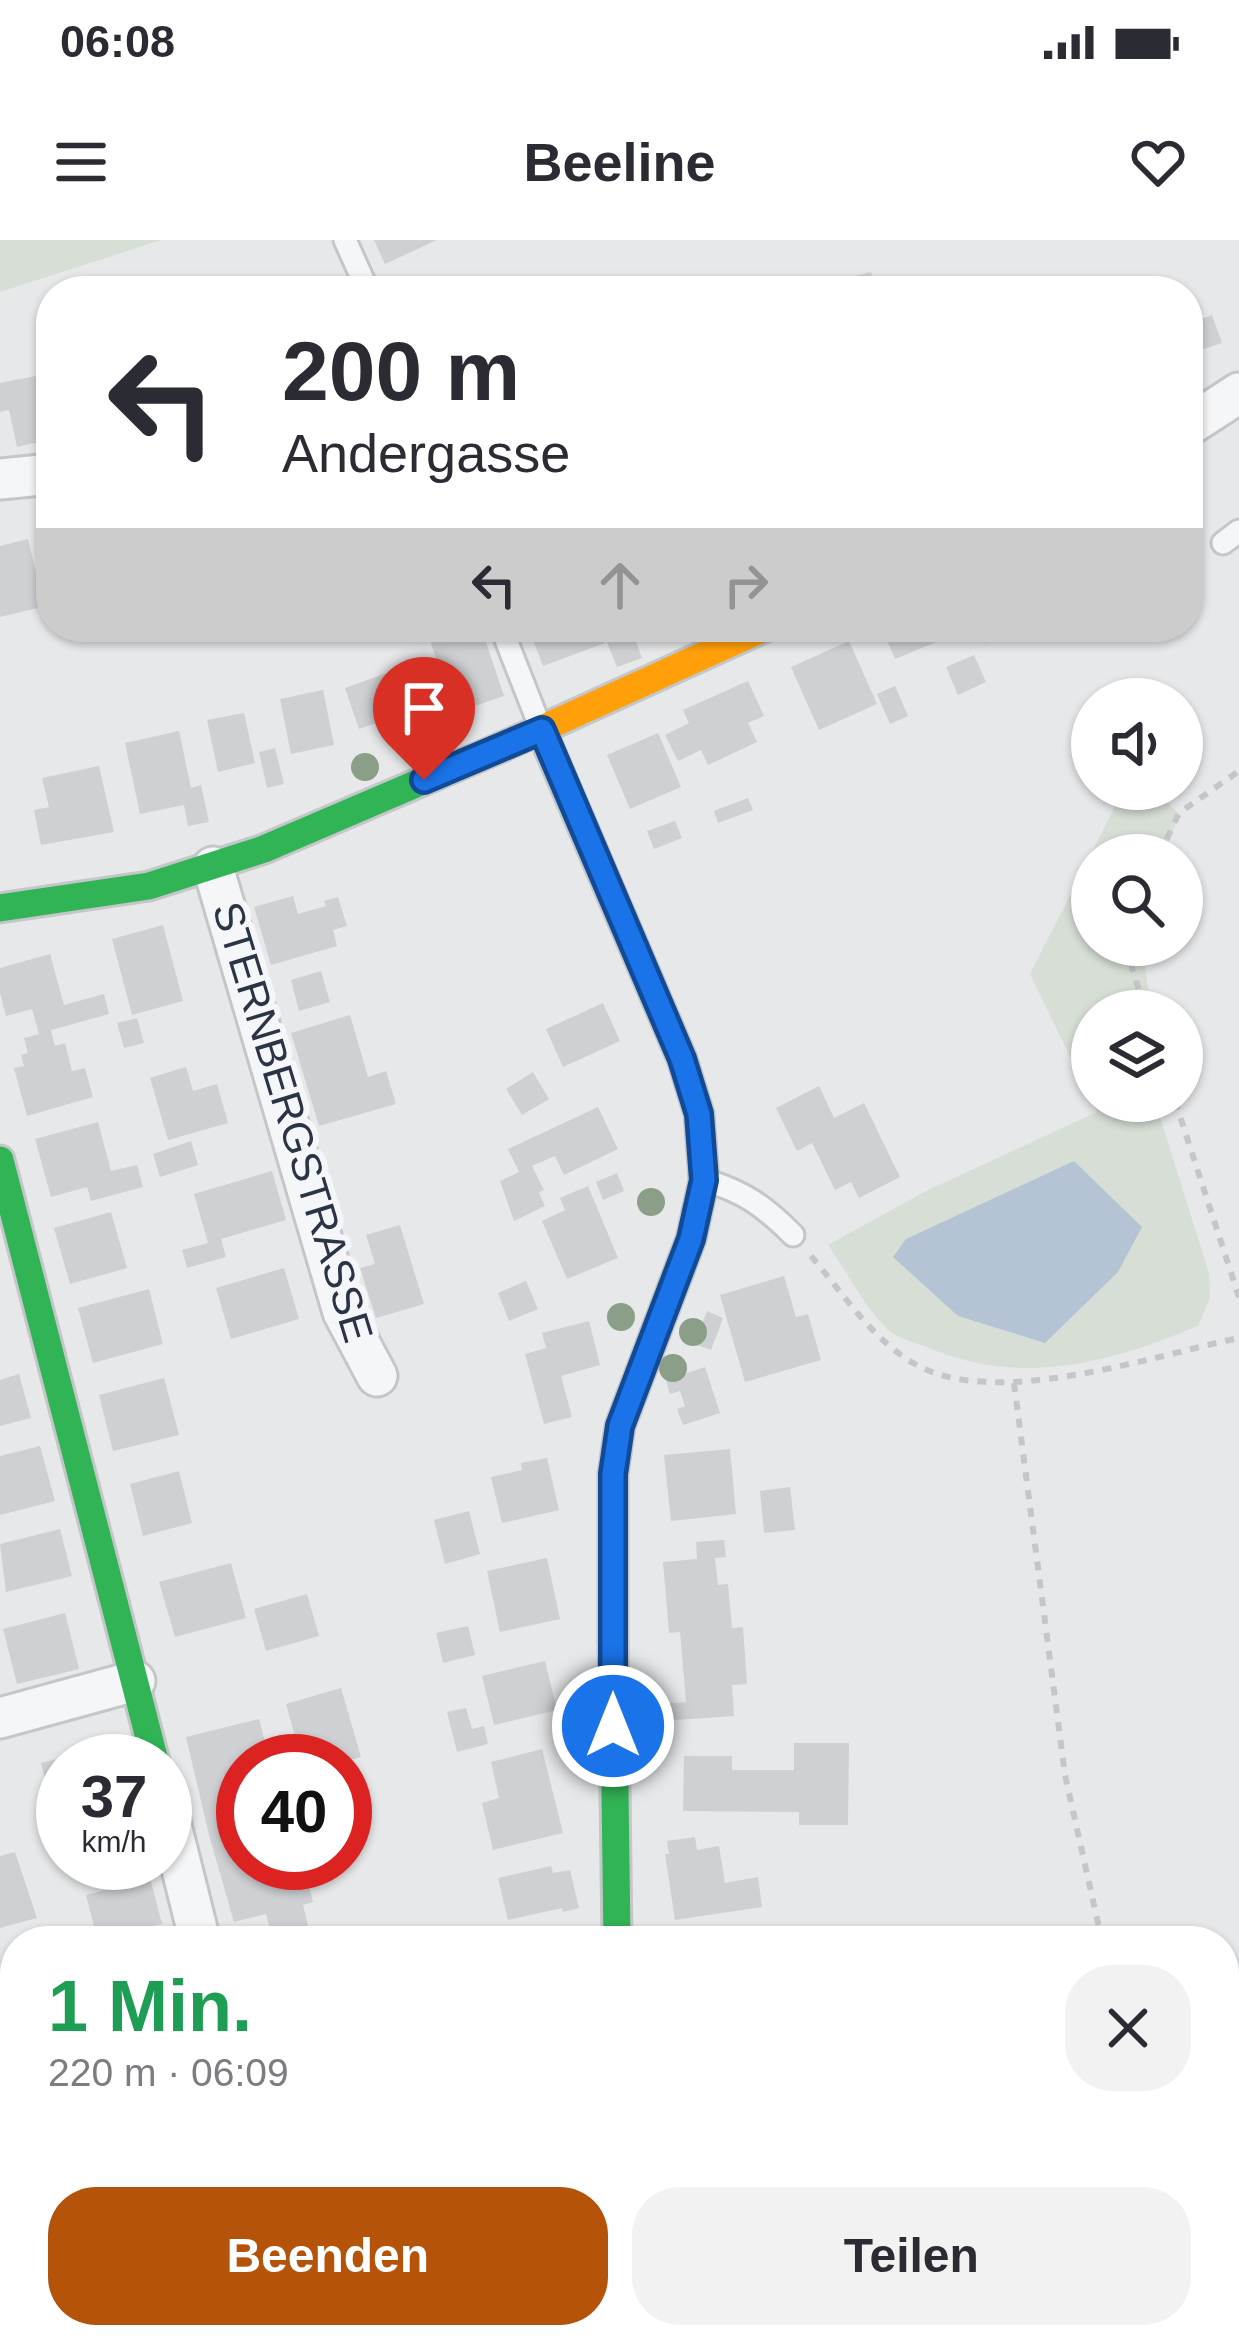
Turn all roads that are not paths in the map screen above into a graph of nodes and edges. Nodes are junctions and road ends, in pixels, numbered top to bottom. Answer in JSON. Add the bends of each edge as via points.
{"nodes":[{"id":1,"x":345,"y":240,"type":"edge"},
{"id":2,"x":361,"y":276,"type":"edge"},
{"id":3,"x":1239,"y":393,"type":"edge"},
{"id":4,"x":1203,"y":416,"type":"edge"},
{"id":5,"x":36,"y":475,"type":"edge"},
{"id":6,"x":0,"y":479,"type":"edge"},
{"id":7,"x":507,"y":642,"type":"edge"},
{"id":8,"x":733,"y":642,"type":"edge"},
{"id":9,"x":542,"y":730,"type":"junction"},
{"id":10,"x":213,"y":867,"type":"junction"},
{"id":11,"x":0,"y":908,"type":"edge"},
{"id":12,"x":0,"y":1160,"type":"edge"},
{"id":13,"x":704,"y":1180,"type":"junction"},
{"id":14,"x":793,"y":1234,"type":"road end"},
{"id":15,"x":377,"y":1376,"type":"dead end"},
{"id":16,"x":135,"y":1681,"type":"junction"},
{"id":17,"x":0,"y":1718,"type":"edge"},
{"id":18,"x":148,"y":1734,"type":"edge"},
{"id":19,"x":187,"y":1890,"type":"edge"},
{"id":20,"x":196,"y":1926,"type":"edge"},
{"id":21,"x":616,"y":1926,"type":"edge"}],
"edges":[{"from":1,"to":2,"type":"lane"},
{"from":3,"to":4,"type":"street"},
{"from":5,"to":6,"type":"street"},
{"from":7,"to":9,"type":"lane"},
{"from":8,"to":9,"type":"street"},
{"from":9,"to":10,"type":"street"},
{"from":9,"to":13,"type":"street","via":[[682,1059],[699,1114]]},
{"from":10,"to":11,"type":"street","via":[[149,886]]},
{"from":10,"to":15,"type":"street","name":"STERNBERGSTRASSE","via":[[343,1312]]},
{"from":12,"to":16,"type":"street"},
{"from":13,"to":14,"type":"lane","via":[[760,1202]]},
{"from":13,"to":21,"type":"street","via":[[691,1239],[620,1426],[613,1474]]},
{"from":16,"to":17,"type":"street"},
{"from":16,"to":18,"type":"street"},
{"from":19,"to":20,"type":"street"}]}
